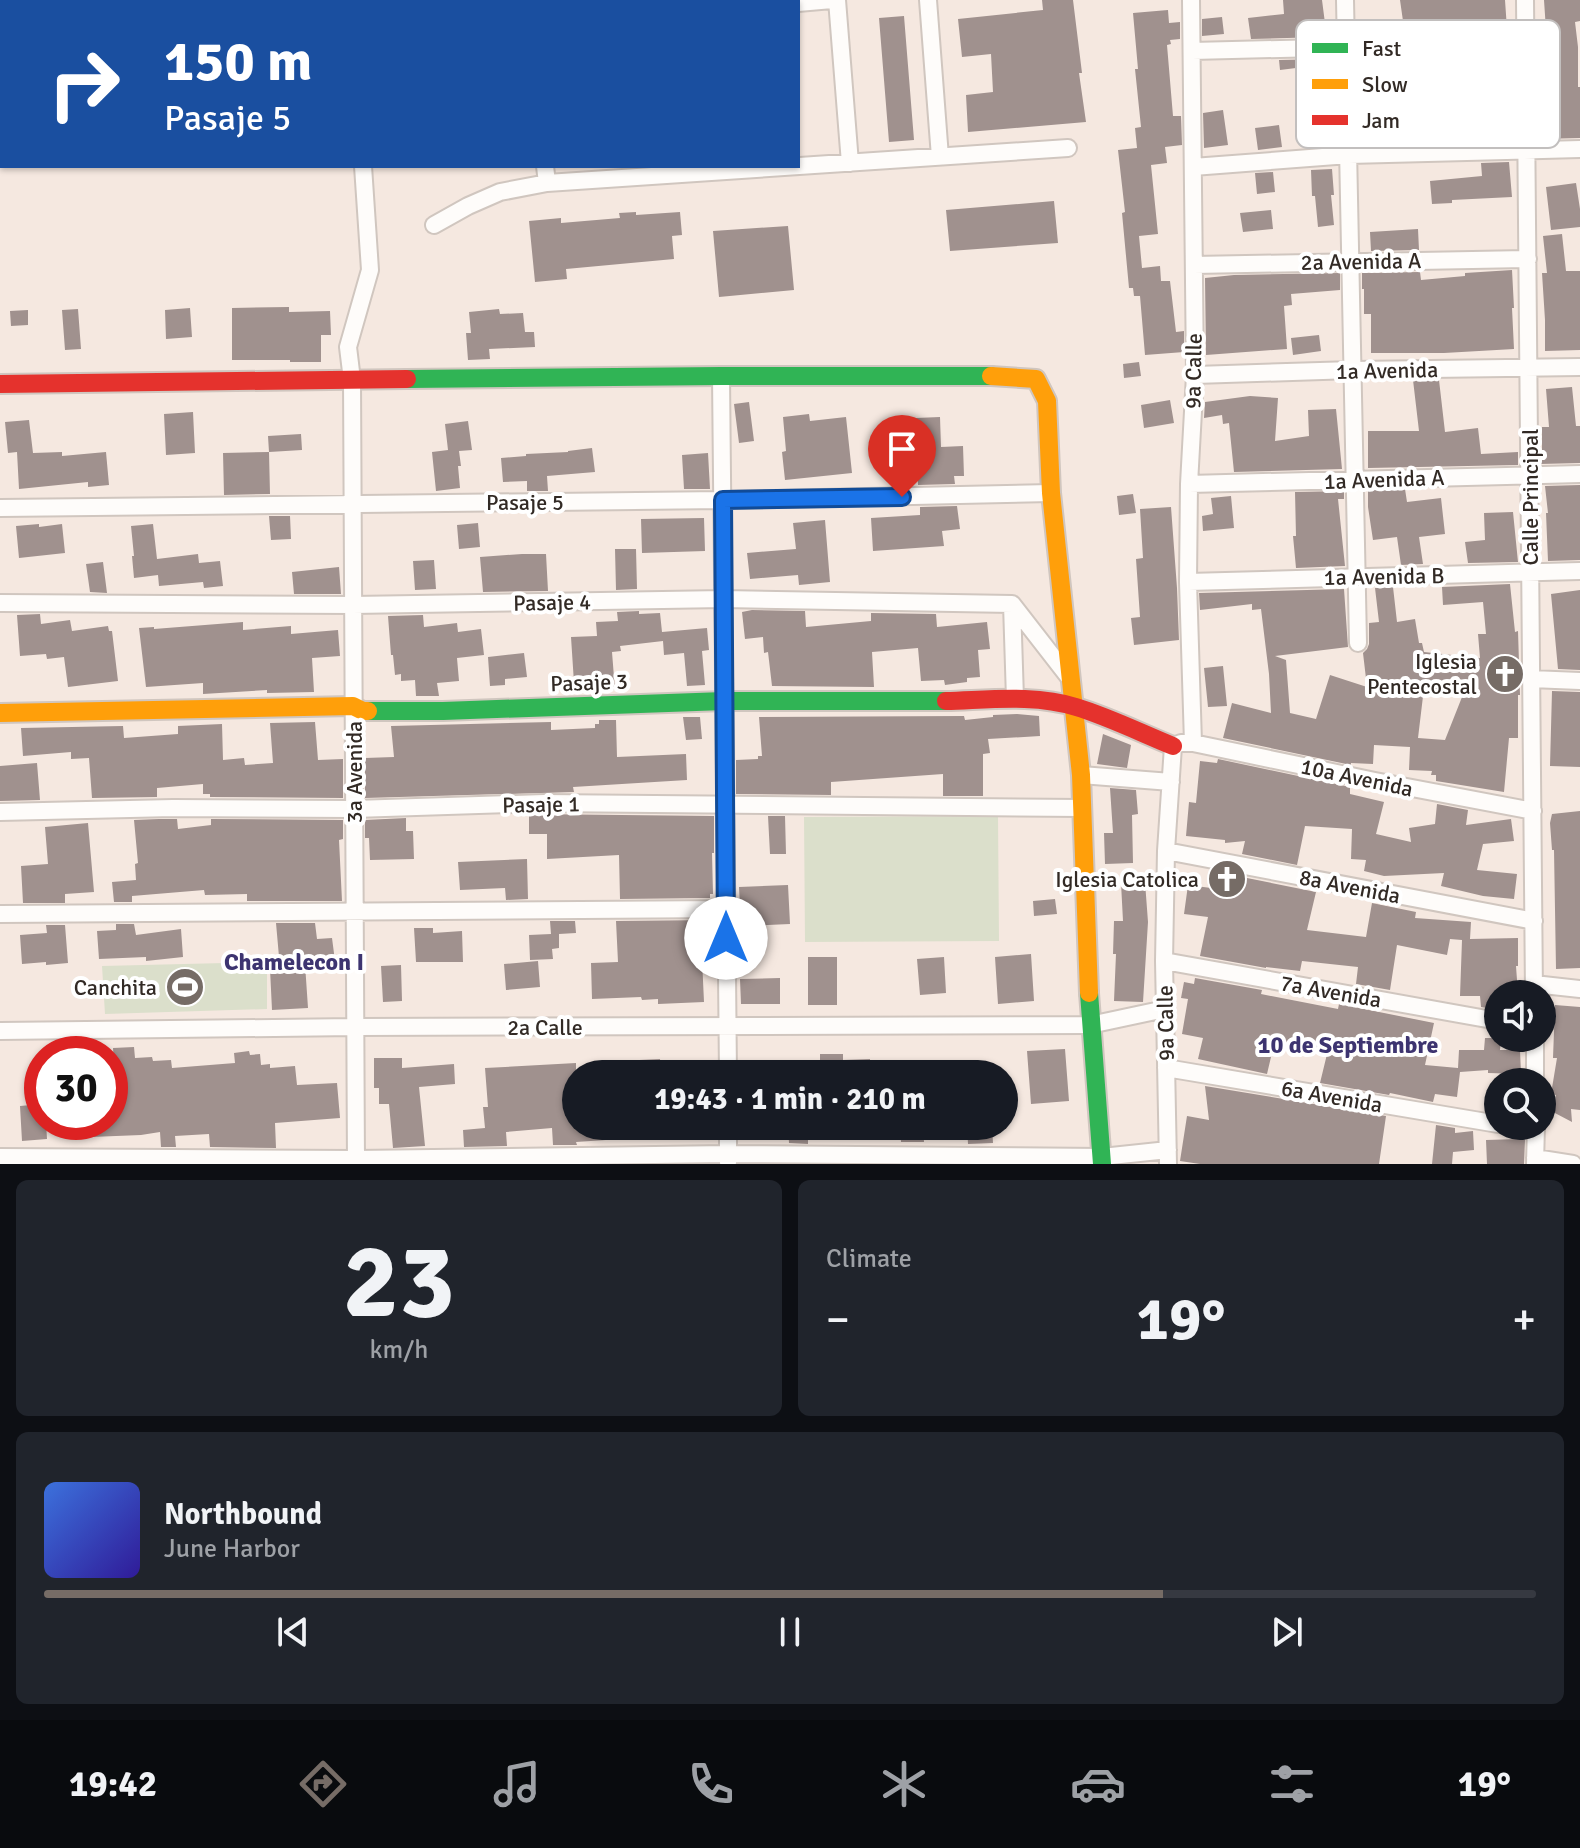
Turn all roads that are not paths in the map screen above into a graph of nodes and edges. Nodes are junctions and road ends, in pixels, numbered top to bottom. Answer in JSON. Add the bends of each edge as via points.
{"nodes":[{"id":1,"x":835,"y":0,"type":"edge"},
{"id":2,"x":928,"y":0,"type":"edge"},
{"id":3,"x":1191,"y":0,"type":"edge"},
{"id":4,"x":1345,"y":0,"type":"edge"},
{"id":5,"x":1525,"y":0,"type":"edge"},
{"id":6,"x":800,"y":3,"type":"edge"},
{"id":7,"x":1346,"y":20,"type":"edge"},
{"id":8,"x":1525,"y":20,"type":"edge"},
{"id":9,"x":1296,"y":48,"type":"edge"},
{"id":10,"x":1192,"y":51,"type":"junction"},
{"id":11,"x":1068,"y":148,"type":"dead end"},
{"id":12,"x":1349,"y":148,"type":"edge"},
{"id":13,"x":1580,"y":149,"type":"edge"},
{"id":14,"x":1527,"y":150,"type":"junction"},
{"id":15,"x":1349,"y":155,"type":"junction"},
{"id":16,"x":940,"y":157,"type":"junction"},
{"id":17,"x":850,"y":163,"type":"junction"},
{"id":18,"x":800,"y":165,"type":"edge"},
{"id":19,"x":1193,"y":167,"type":"junction"},
{"id":20,"x":363,"y":168,"type":"edge"},
{"id":21,"x":733,"y":168,"type":"edge"},
{"id":22,"x":639,"y":172,"type":"edge"},
{"id":23,"x":546,"y":174,"type":"edge"},
{"id":24,"x":434,"y":225,"type":"dead end"},
{"id":25,"x":1528,"y":259,"type":"junction"},
{"id":26,"x":1350,"y":261,"type":"junction"},
{"id":27,"x":1194,"y":265,"type":"junction"},
{"id":28,"x":1529,"y":367,"type":"junction"},
{"id":29,"x":1580,"y":367,"type":"edge"},
{"id":30,"x":1353,"y":370,"type":"junction"},
{"id":31,"x":1195,"y":375,"type":"junction"},
{"id":32,"x":721,"y":376,"type":"junction"},
{"id":33,"x":352,"y":380,"type":"junction"},
{"id":34,"x":0,"y":384,"type":"edge"},
{"id":35,"x":1580,"y":474,"type":"edge"},
{"id":36,"x":1530,"y":475,"type":"junction"},
{"id":37,"x":1354,"y":480,"type":"junction"},
{"id":38,"x":1189,"y":484,"type":"junction"},
{"id":39,"x":1051,"y":493,"type":"junction"},
{"id":40,"x":723,"y":500,"type":"junction"},
{"id":41,"x":352,"y":503,"type":"junction"},
{"id":42,"x":0,"y":508,"type":"edge"},
{"id":43,"x":1580,"y":571,"type":"edge"},
{"id":44,"x":1530,"y":573,"type":"junction"},
{"id":45,"x":1356,"y":577,"type":"junction"},
{"id":46,"x":1188,"y":582,"type":"junction"},
{"id":47,"x":724,"y":599,"type":"junction"},
{"id":48,"x":0,"y":603,"type":"edge"},
{"id":49,"x":1012,"y":604,"type":"junction"},
{"id":50,"x":353,"y":605,"type":"junction"},
{"id":51,"x":1358,"y":643,"type":"dead end"},
{"id":52,"x":1069,"y":677,"type":"junction"},
{"id":53,"x":1531,"y":679,"type":"junction"},
{"id":54,"x":1580,"y":681,"type":"edge"},
{"id":55,"x":1015,"y":699,"type":"junction"},
{"id":56,"x":724,"y":701,"type":"junction"},
{"id":57,"x":353,"y":706,"type":"junction"},
{"id":58,"x":1074,"y":706,"type":"junction"},
{"id":59,"x":0,"y":713,"type":"edge"},
{"id":60,"x":1182,"y":744,"type":"junction"},
{"id":61,"x":1081,"y":775,"type":"junction"},
{"id":62,"x":1171,"y":782,"type":"junction"},
{"id":63,"x":725,"y":804,"type":"junction"},
{"id":64,"x":1082,"y":808,"type":"junction"},
{"id":65,"x":354,"y":809,"type":"junction"},
{"id":66,"x":1533,"y":811,"type":"junction"},
{"id":67,"x":0,"y":812,"type":"edge"},
{"id":68,"x":1166,"y":851,"type":"junction"},
{"id":69,"x":726,"y":909,"type":"junction"},
{"id":70,"x":355,"y":911,"type":"junction"},
{"id":71,"x":0,"y":914,"type":"edge"},
{"id":72,"x":1534,"y":921,"type":"junction"},
{"id":73,"x":1164,"y":961,"type":"junction"},
{"id":74,"x":1534,"y":980,"type":"edge"},
{"id":75,"x":1556,"y":989,"type":"edge"},
{"id":76,"x":1580,"y":989,"type":"edge"},
{"id":77,"x":1165,"y":1009,"type":"junction"},
{"id":78,"x":1484,"y":1018,"type":"edge"},
{"id":79,"x":1090,"y":1025,"type":"junction"},
{"id":80,"x":355,"y":1027,"type":"junction"},
{"id":81,"x":727,"y":1027,"type":"junction"},
{"id":82,"x":0,"y":1031,"type":"edge"},
{"id":83,"x":728,"y":1060,"type":"edge"},
{"id":84,"x":1166,"y":1068,"type":"junction"},
{"id":85,"x":1484,"y":1122,"type":"edge"},
{"id":86,"x":1536,"y":1140,"type":"edge"},
{"id":87,"x":0,"y":1157,"type":"edge"},
{"id":88,"x":1168,"y":1157,"type":"edge"},
{"id":89,"x":728,"y":1159,"type":"edge"},
{"id":90,"x":1102,"y":1160,"type":"edge"},
{"id":91,"x":356,"y":1161,"type":"edge"},
{"id":92,"x":1535,"y":1161,"type":"edge"},
{"id":93,"x":1573,"y":1164,"type":"edge"}],
"edges":[{"from":1,"to":6,"type":"street"},
{"from":1,"to":17,"type":"street"},
{"from":2,"to":16,"type":"street"},
{"from":3,"to":10,"type":"street","name":"9a Calle"},
{"from":4,"to":7,"type":"street"},
{"from":5,"to":8,"type":"street","name":"Calle Principal"},
{"from":9,"to":10,"type":"street"},
{"from":10,"to":19,"type":"street","name":"9a Calle"},
{"from":11,"to":16,"type":"street"},
{"from":12,"to":15,"type":"street"},
{"from":13,"to":14,"type":"street"},
{"from":14,"to":15,"type":"street"},
{"from":14,"to":25,"type":"street","name":"Calle Principal"},
{"from":15,"to":19,"type":"street"},
{"from":15,"to":26,"type":"street"},
{"from":16,"to":17,"type":"street"},
{"from":17,"to":18,"type":"street"},
{"from":19,"to":27,"type":"street","name":"9a Calle"},
{"from":20,"to":33,"type":"street","name":"3a Avenida","via":[[370,270],[348,347]]},
{"from":21,"to":22,"type":"street"},
{"from":22,"to":23,"type":"street"},
{"from":23,"to":24,"type":"street"},
{"from":25,"to":26,"type":"street","name":"2a Avenida A"},
{"from":25,"to":28,"type":"street","name":"Calle Principal"},
{"from":26,"to":27,"type":"street","name":"2a Avenida A"},
{"from":26,"to":30,"type":"street"},
{"from":27,"to":31,"type":"street","name":"9a Calle"},
{"from":28,"to":29,"type":"street","name":"1a Avenida"},
{"from":28,"to":30,"type":"street","name":"1a Avenida"},
{"from":28,"to":36,"type":"street","name":"Calle Principal"},
{"from":30,"to":31,"type":"street","name":"1a Avenida"},
{"from":30,"to":37,"type":"street"},
{"from":31,"to":38,"type":"street","name":"9a Calle"},
{"from":32,"to":33,"type":"street"},
{"from":32,"to":39,"type":"street","via":[[1036,379],[1047,401]]},
{"from":32,"to":40,"type":"street"},
{"from":33,"to":34,"type":"street"},
{"from":33,"to":41,"type":"street","name":"3a Avenida"},
{"from":35,"to":36,"type":"street","name":"1a Avenida A"},
{"from":36,"to":37,"type":"street","name":"1a Avenida A"},
{"from":36,"to":44,"type":"street","name":"Calle Principal"},
{"from":37,"to":38,"type":"street","name":"1a Avenida A"},
{"from":37,"to":45,"type":"street"},
{"from":38,"to":46,"type":"street","name":"9a Calle"},
{"from":39,"to":40,"type":"street","name":"Pasaje 5"},
{"from":39,"to":52,"type":"street"},
{"from":40,"to":41,"type":"street","name":"Pasaje 5"},
{"from":40,"to":47,"type":"street"},
{"from":41,"to":42,"type":"street","name":"Pasaje 5"},
{"from":41,"to":50,"type":"street","name":"3a Avenida"},
{"from":43,"to":44,"type":"street","name":"1a Avenida B"},
{"from":44,"to":45,"type":"street","name":"1a Avenida B"},
{"from":44,"to":53,"type":"street","name":"Calle Principal"},
{"from":45,"to":46,"type":"street","name":"1a Avenida B"},
{"from":45,"to":51,"type":"street"},
{"from":46,"to":60,"type":"street","name":"9a Calle"},
{"from":47,"to":49,"type":"street","name":"Pasaje 4"},
{"from":47,"to":50,"type":"street","name":"Pasaje 4"},
{"from":47,"to":56,"type":"street"},
{"from":48,"to":50,"type":"street","name":"Pasaje 4"},
{"from":49,"to":52,"type":"street"},
{"from":49,"to":55,"type":"street"},
{"from":50,"to":57,"type":"street","name":"3a Avenida"},
{"from":52,"to":58,"type":"street"},
{"from":53,"to":54,"type":"street"},
{"from":53,"to":66,"type":"street","name":"Calle Principal"},
{"from":55,"to":56,"type":"street","name":"Pasaje 3"},
{"from":55,"to":58,"type":"street","name":"Pasaje 3"},
{"from":56,"to":57,"type":"street","name":"Pasaje 3","via":[[416,711],[363,711]]},
{"from":56,"to":63,"type":"street"},
{"from":57,"to":59,"type":"street","name":"Pasaje 3"},
{"from":57,"to":65,"type":"street","name":"3a Avenida"},
{"from":58,"to":60,"type":"street","name":"Pasaje 3"},
{"from":58,"to":61,"type":"street"},
{"from":60,"to":62,"type":"street","name":"9a Calle"},
{"from":60,"to":66,"type":"street","name":"10a Avenida"},
{"from":61,"to":62,"type":"street"},
{"from":61,"to":64,"type":"street"},
{"from":62,"to":68,"type":"street","name":"9a Calle"},
{"from":63,"to":64,"type":"street","name":"Pasaje 1"},
{"from":63,"to":65,"type":"street","name":"Pasaje 1"},
{"from":63,"to":69,"type":"street"},
{"from":64,"to":79,"type":"street"},
{"from":65,"to":67,"type":"street","name":"Pasaje 1"},
{"from":65,"to":70,"type":"street","name":"3a Avenida"},
{"from":66,"to":72,"type":"street","name":"Calle Principal"},
{"from":68,"to":72,"type":"street","name":"8a Avenida"},
{"from":68,"to":73,"type":"street","name":"9a Calle"},
{"from":69,"to":70,"type":"street"},
{"from":69,"to":81,"type":"street"},
{"from":70,"to":71,"type":"street"},
{"from":70,"to":80,"type":"street","name":"3a Avenida"},
{"from":72,"to":74,"type":"street","name":"Calle Principal"},
{"from":73,"to":77,"type":"street","name":"9a Calle"},
{"from":73,"to":78,"type":"street","name":"7a Avenida"},
{"from":75,"to":76,"type":"street"},
{"from":77,"to":79,"type":"street","name":"2a Calle"},
{"from":77,"to":84,"type":"street","name":"9a Calle"},
{"from":79,"to":81,"type":"street","name":"2a Calle"},
{"from":79,"to":90,"type":"street"},
{"from":80,"to":81,"type":"street","name":"2a Calle"},
{"from":80,"to":82,"type":"street","name":"2a Calle"},
{"from":80,"to":91,"type":"street","name":"3a Avenida"},
{"from":81,"to":83,"type":"street"},
{"from":84,"to":85,"type":"street","name":"6a Avenida"},
{"from":84,"to":88,"type":"street","name":"9a Calle"},
{"from":86,"to":92,"type":"street"},
{"from":87,"to":91,"type":"street"},
{"from":88,"to":90,"type":"street"},
{"from":89,"to":90,"type":"street"},
{"from":89,"to":91,"type":"street"},
{"from":92,"to":93,"type":"street"}]}
